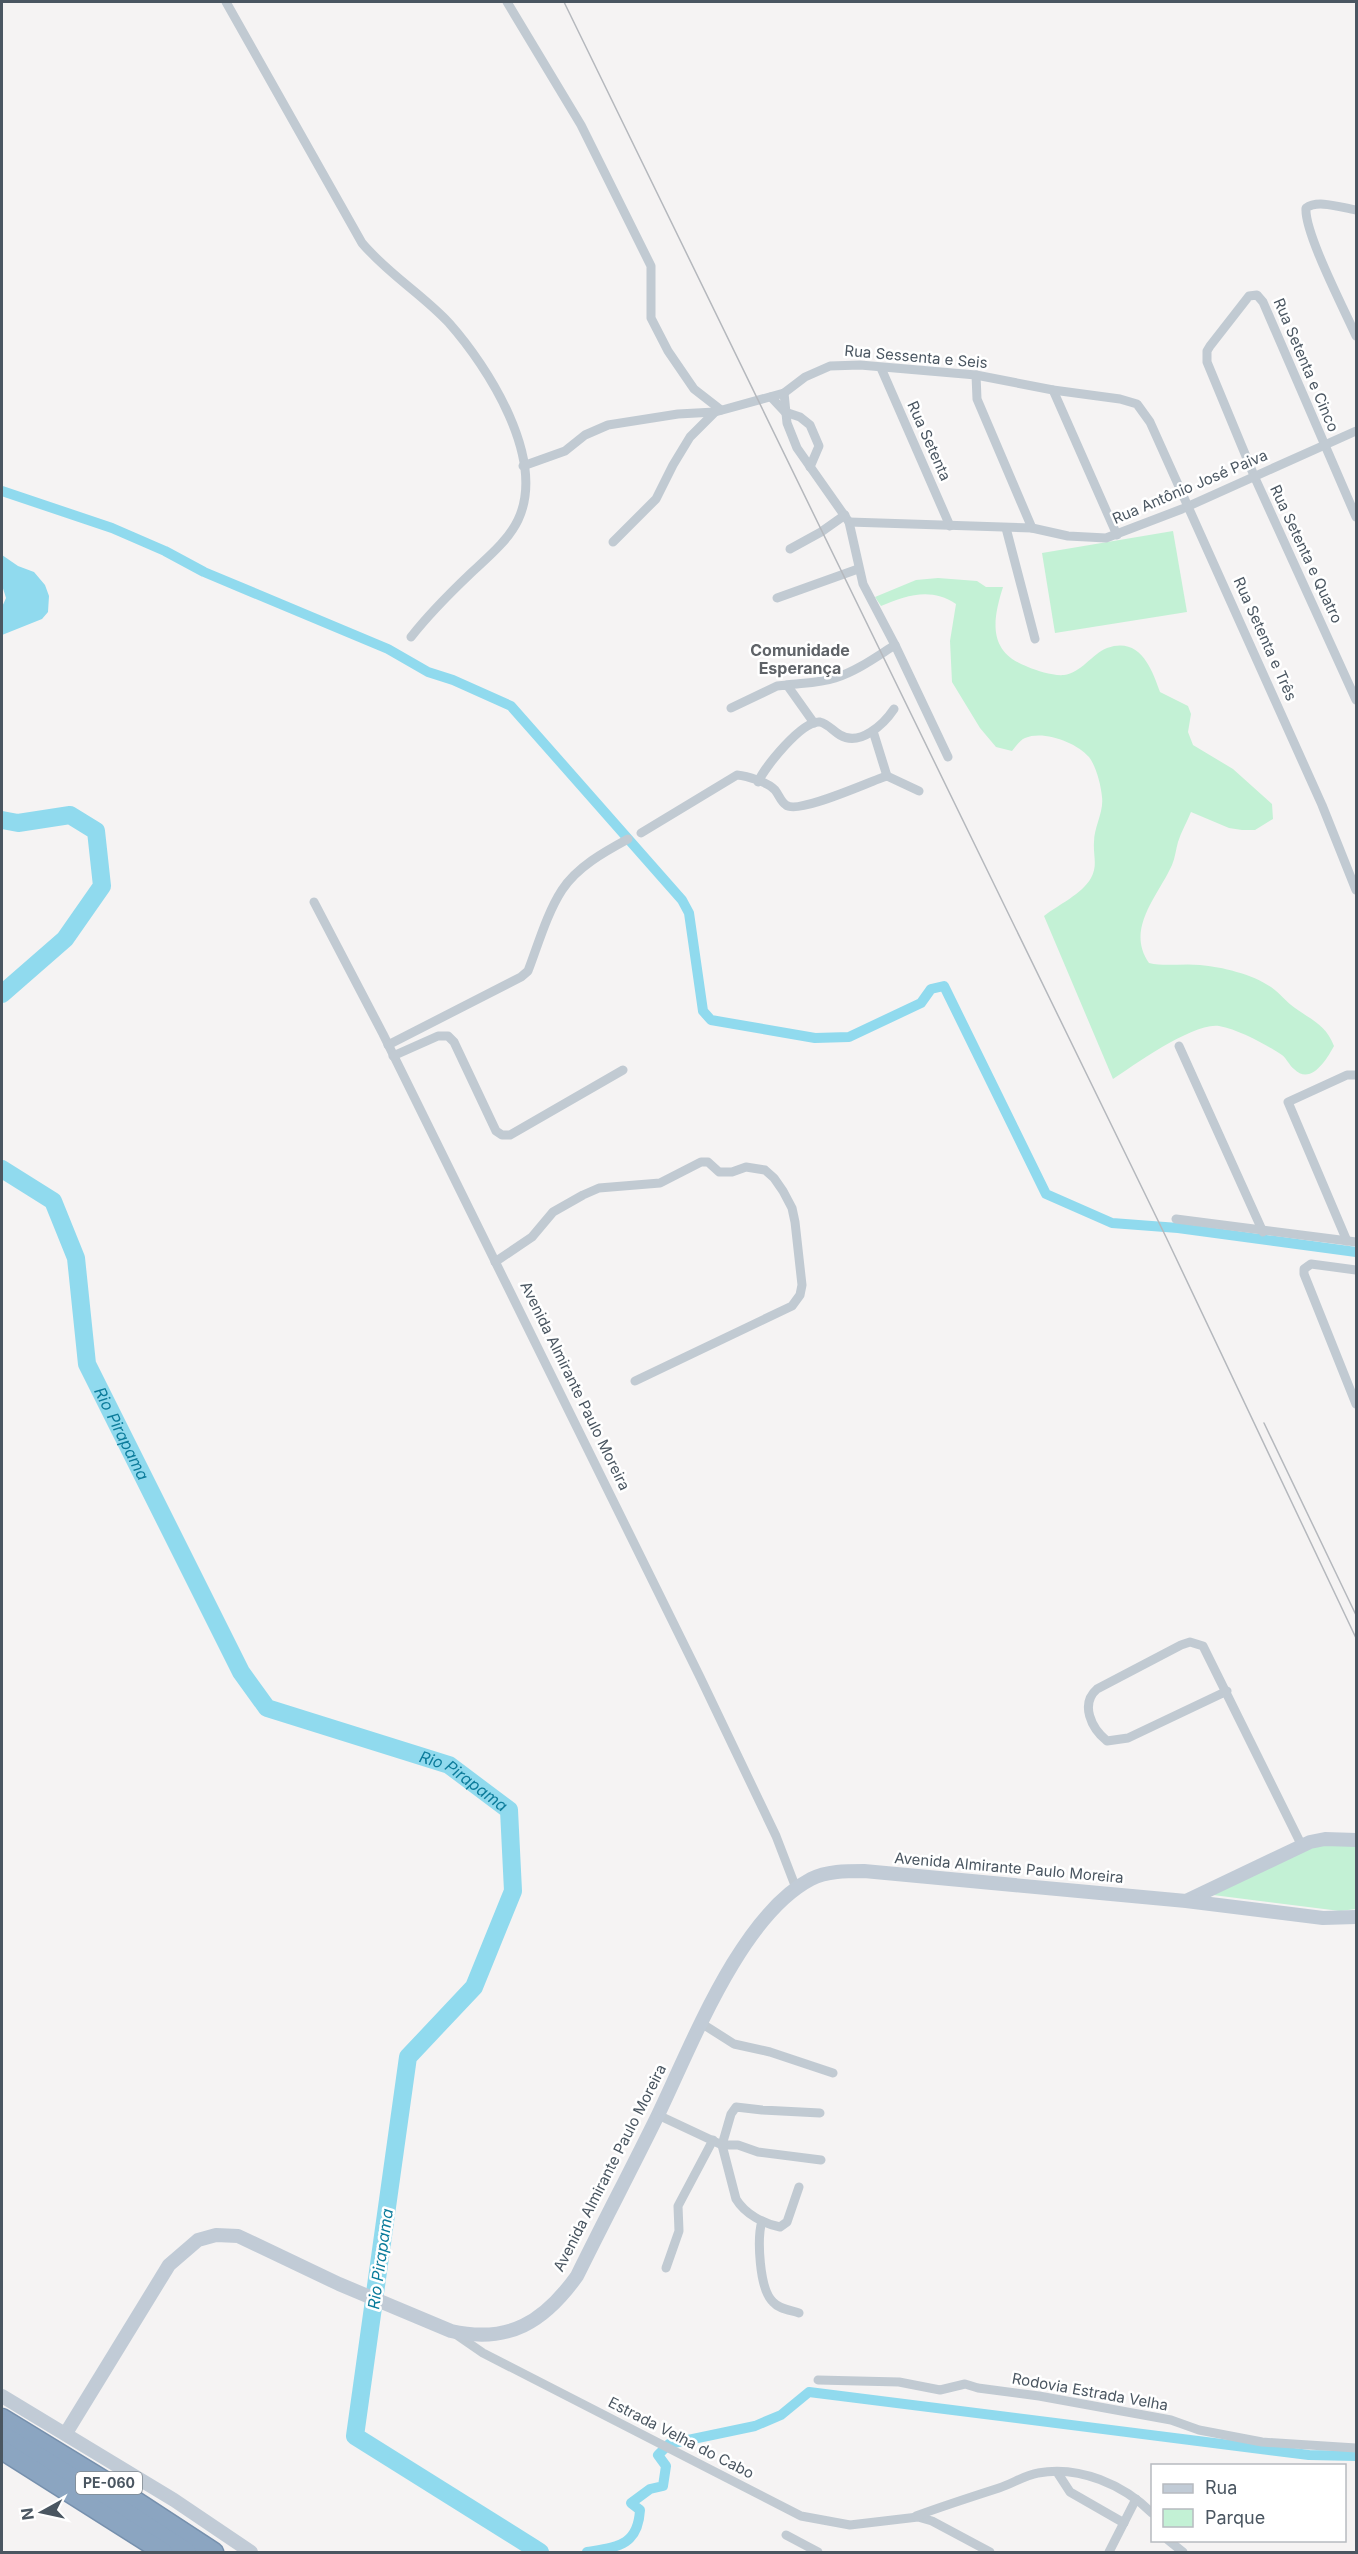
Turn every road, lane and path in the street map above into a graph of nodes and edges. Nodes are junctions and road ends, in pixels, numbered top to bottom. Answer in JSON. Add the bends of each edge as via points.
{"nodes":[{"id":1,"x":226,"y":2,"type":"edge"},
{"id":2,"x":507,"y":2,"type":"edge"},
{"id":3,"x":1356,"y":210,"type":"edge"},
{"id":4,"x":1356,"y":336,"type":"edge"},
{"id":5,"x":1207,"y":351,"type":"joint"},
{"id":6,"x":881,"y":368,"type":"junction"},
{"id":7,"x":976,"y":375,"type":"junction"},
{"id":8,"x":1053,"y":390,"type":"junction"},
{"id":9,"x":784,"y":393,"type":"junction"},
{"id":10,"x":771,"y":397,"type":"junction"},
{"id":11,"x":1137,"y":404,"type":"joint"},
{"id":12,"x":718,"y":411,"type":"junction"},
{"id":13,"x":785,"y":412,"type":"junction"},
{"id":14,"x":1356,"y":431,"type":"edge"},
{"id":15,"x":1324,"y":446,"type":"junction"},
{"id":16,"x":523,"y":466,"type":"junction"},
{"id":17,"x":810,"y":467,"type":"junction"},
{"id":18,"x":1255,"y":478,"type":"junction"},
{"id":19,"x":1188,"y":507,"type":"junction"},
{"id":20,"x":1356,"y":517,"type":"edge"},
{"id":21,"x":847,"y":519,"type":"junction"},
{"id":22,"x":950,"y":526,"type":"junction"},
{"id":23,"x":1006,"y":528,"type":"junction"},
{"id":24,"x":1032,"y":528,"type":"junction"},
{"id":25,"x":1117,"y":535,"type":"junction"},
{"id":26,"x":613,"y":542,"type":"dead end"},
{"id":27,"x":790,"y":549,"type":"dead end"},
{"id":28,"x":858,"y":569,"type":"junction"},
{"id":29,"x":777,"y":598,"type":"dead end"},
{"id":30,"x":411,"y":637,"type":"dead end"},
{"id":31,"x":1035,"y":639,"type":"dead end"},
{"id":32,"x":895,"y":645,"type":"junction"},
{"id":33,"x":787,"y":685,"type":"junction"},
{"id":34,"x":1356,"y":700,"type":"edge"},
{"id":35,"x":731,"y":708,"type":"dead end"},
{"id":36,"x":894,"y":709,"type":"dead end"},
{"id":37,"x":814,"y":723,"type":"junction"},
{"id":38,"x":873,"y":731,"type":"junction"},
{"id":39,"x":948,"y":757,"type":"dead end"},
{"id":40,"x":887,"y":776,"type":"junction"},
{"id":41,"x":758,"y":782,"type":"junction"},
{"id":42,"x":919,"y":791,"type":"dead end"},
{"id":43,"x":641,"y":833,"type":"dead end"},
{"id":44,"x":628,"y":839,"type":"dead end"},
{"id":45,"x":1356,"y":858,"type":"edge"},
{"id":46,"x":1346,"y":863,"type":"junction"},
{"id":47,"x":1356,"y":890,"type":"edge"},
{"id":48,"x":314,"y":902,"type":"dead end"},
{"id":49,"x":388,"y":1045,"type":"junction"},
{"id":50,"x":1179,"y":1046,"type":"dead end"},
{"id":51,"x":393,"y":1056,"type":"junction"},
{"id":52,"x":623,"y":1070,"type":"dead end"},
{"id":53,"x":1356,"y":1075,"type":"edge"},
{"id":54,"x":1176,"y":1220,"type":"dead end"},
{"id":55,"x":1263,"y":1232,"type":"junction"},
{"id":56,"x":1352,"y":1242,"type":"edge"},
{"id":57,"x":495,"y":1262,"type":"junction"},
{"id":58,"x":1356,"y":1270,"type":"edge"},
{"id":59,"x":635,"y":1382,"type":"dead end"},
{"id":60,"x":1356,"y":1404,"type":"edge"},
{"id":61,"x":1227,"y":1691,"type":"junction"},
{"id":62,"x":1356,"y":1840,"type":"edge"},
{"id":63,"x":1302,"y":1846,"type":"junction"},
{"id":64,"x":796,"y":1888,"type":"junction"},
{"id":65,"x":1186,"y":1901,"type":"junction"},
{"id":66,"x":1356,"y":1917,"type":"edge"},
{"id":67,"x":701,"y":2023,"type":"junction"},
{"id":68,"x":833,"y":2073,"type":"dead end"},
{"id":69,"x":820,"y":2113,"type":"dead end"},
{"id":70,"x":658,"y":2115,"type":"junction"},
{"id":71,"x":713,"y":2140,"type":"junction"},
{"id":72,"x":722,"y":2145,"type":"junction"},
{"id":73,"x":821,"y":2160,"type":"dead end"},
{"id":74,"x":799,"y":2187,"type":"dead end"},
{"id":75,"x":762,"y":2221,"type":"junction"},
{"id":76,"x":666,"y":2268,"type":"dead end"},
{"id":77,"x":799,"y":2313,"type":"dead end"},
{"id":78,"x":451,"y":2331,"type":"junction"},
{"id":79,"x":818,"y":2380,"type":"dead end"},
{"id":80,"x":2,"y":2396,"type":"edge"},
{"id":81,"x":2,"y":2418,"type":"edge"},
{"id":82,"x":66,"y":2433,"type":"junction"},
{"id":83,"x":2,"y":2435,"type":"edge"},
{"id":84,"x":1356,"y":2448,"type":"edge"},
{"id":85,"x":2,"y":2450,"type":"edge"},
{"id":86,"x":1057,"y":2472,"type":"junction"},
{"id":87,"x":1136,"y":2499,"type":"junction"},
{"id":88,"x":1151,"y":2512,"type":"edge"},
{"id":89,"x":912,"y":2517,"type":"junction"},
{"id":90,"x":1124,"y":2523,"type":"junction"},
{"id":91,"x":786,"y":2535,"type":"dead end"},
{"id":92,"x":1169,"y":2542,"type":"edge"},
{"id":93,"x":163,"y":2553,"type":"edge"},
{"id":94,"x":187,"y":2553,"type":"edge"},
{"id":95,"x":214,"y":2553,"type":"edge"},
{"id":96,"x":251,"y":2553,"type":"edge"},
{"id":97,"x":818,"y":2553,"type":"edge"},
{"id":98,"x":990,"y":2553,"type":"edge"},
{"id":99,"x":1109,"y":2553,"type":"edge"},
{"id":100,"x":1183,"y":2553,"type":"edge"}],
"edges":[{"from":1,"to":16,"type":"street","via":[[362,243],[449,323],[489,376],[512,420]]},
{"from":2,"to":12,"type":"street","via":[[581,125],[651,266],[651,318],[668,351],[694,389]]},
{"from":3,"to":4,"type":"street","via":[[1318,204],[1306,208],[1310,232]]},
{"from":5,"to":15,"type":"street","name":"Rua Setenta e Cinco","via":[[1246,298],[1260,297]]},
{"from":5,"to":18,"type":"street","name":"Rua Setenta e Quatro","via":[[1209,369]]},
{"from":6,"to":7,"type":"street","name":"Rua Sessenta e Seis"},
{"from":6,"to":9,"type":"street","name":"Rua Sessenta e Seis","via":[[830,366],[805,377]]},
{"from":6,"to":22,"type":"street","name":"Rua Setenta"},
{"from":7,"to":8,"type":"street","name":"Rua Sessenta e Seis"},
{"from":7,"to":24,"type":"street","via":[[977,399]]},
{"from":8,"to":11,"type":"street","name":"Rua Sessenta e Seis"},
{"from":8,"to":25,"type":"street"},
{"from":9,"to":10,"type":"street","name":"Rua Sessenta e Seis"},
{"from":9,"to":13,"type":"street"},
{"from":10,"to":12,"type":"street","name":"Rua Sessenta e Seis"},
{"from":10,"to":13,"type":"street"},
{"from":11,"to":19,"type":"street","name":"Rua Setenta e Três","via":[[1150,422]]},
{"from":12,"to":16,"type":"street","name":"Rua Sessenta e Seis","via":[[608,425],[559,453]]},
{"from":12,"to":26,"type":"street","via":[[690,437],[656,499]]},
{"from":13,"to":17,"type":"street","via":[[797,448]]},
{"from":13,"to":17,"type":"street","via":[[810,424],[817,437],[818,453]]},
{"from":14,"to":15,"type":"street","name":"Rua Antônio José Paiva"},
{"from":15,"to":18,"type":"street","name":"Rua Antônio José Paiva"},
{"from":15,"to":20,"type":"street","name":"Rua Setenta e Cinco"},
{"from":16,"to":30,"type":"street","via":[[525,501],[518,520]]},
{"from":17,"to":21,"type":"street"},
{"from":18,"to":19,"type":"street","name":"Rua Antônio José Paiva"},
{"from":18,"to":34,"type":"street","name":"Rua Setenta e Quatro"},
{"from":19,"to":25,"type":"street","name":"Rua Antônio José Paiva"},
{"from":19,"to":46,"type":"street","name":"Rua Setenta e Três"},
{"from":21,"to":22,"type":"street","name":"Rua Antônio José Paiva"},
{"from":21,"to":27,"type":"street"},
{"from":21,"to":28,"type":"street"},
{"from":22,"to":23,"type":"street","name":"Rua Antônio José Paiva"},
{"from":23,"to":24,"type":"street","name":"Rua Antônio José Paiva"},
{"from":23,"to":31,"type":"street"},
{"from":24,"to":25,"type":"street","name":"Rua Antônio José Paiva","via":[[1092,538]]},
{"from":28,"to":29,"type":"street"},
{"from":28,"to":32,"type":"street","via":[[876,613]]},
{"from":32,"to":33,"type":"street","via":[[871,662],[834,679]]},
{"from":32,"to":39,"type":"street"},
{"from":33,"to":35,"type":"street"},
{"from":33,"to":37,"type":"street"},
{"from":36,"to":38,"type":"street"},
{"from":37,"to":38,"type":"street","via":[[826,724],[850,738]]},
{"from":37,"to":41,"type":"street","via":[[791,737]]},
{"from":38,"to":40,"type":"street"},
{"from":40,"to":41,"type":"street","via":[[790,807],[774,789]]},
{"from":40,"to":42,"type":"street"},
{"from":41,"to":43,"type":"street","via":[[731,777]]},
{"from":44,"to":49,"type":"street","via":[[605,851],[568,882],[528,971]]},
{"from":45,"to":46,"type":"street"},
{"from":46,"to":47,"type":"street","name":"Rua Setenta e Três"},
{"from":48,"to":49,"type":"street","name":"Avenida Almirante Paulo Moreira"},
{"from":49,"to":51,"type":"street","name":"Avenida Almirante Paulo Moreira"},
{"from":50,"to":55,"type":"street"},
{"from":51,"to":52,"type":"street","via":[[438,1036],[448,1036],[502,1136]]},
{"from":51,"to":57,"type":"street","name":"Avenida Almirante Paulo Moreira"},
{"from":53,"to":56,"type":"street","via":[[1347,1075],[1288,1102]]},
{"from":54,"to":55,"type":"street"},
{"from":55,"to":56,"type":"street"},
{"from":57,"to":59,"type":"street","via":[[532,1237],[567,1202],[599,1188],[660,1183],[701,1162],[725,1173],[746,1167],[765,1170],[792,1208],[800,1295],[792,1306]]},
{"from":57,"to":64,"type":"street","name":"Avenida Almirante Paulo Moreira","via":[[700,1677],[776,1836]]},
{"from":58,"to":60,"type":"street","via":[[1317,1264],[1306,1265],[1304,1269],[1307,1287]]},
{"from":61,"to":61,"type":"street","via":[[1203,1646],[1190,1642],[1096,1689],[1087,1707],[1101,1736],[1116,1741]]},
{"from":61,"to":63,"type":"street"},
{"from":62,"to":63,"type":"main road","via":[[1325,1839]]},
{"from":63,"to":65,"type":"main road"},
{"from":64,"to":65,"type":"main road","name":"Avenida Almirante Paulo Moreira","via":[[827,1873],[864,1871]]},
{"from":64,"to":67,"type":"main road","name":"Avenida Almirante Paulo Moreira","via":[[755,1929]]},
{"from":65,"to":66,"type":"main road","name":"Avenida Almirante Paulo Moreira","via":[[1323,1918]]},
{"from":67,"to":68,"type":"street","via":[[734,2044]]},
{"from":67,"to":70,"type":"main road","name":"Avenida Almirante Paulo Moreira"},
{"from":69,"to":72,"type":"street","via":[[736,2107]]},
{"from":70,"to":71,"type":"street"},
{"from":70,"to":78,"type":"main road","name":"Avenida Almirante Paulo Moreira","via":[[577,2276],[556,2302],[539,2318],[503,2332]]},
{"from":71,"to":72,"type":"street"},
{"from":71,"to":76,"type":"street","via":[[678,2205],[680,2230]]},
{"from":72,"to":73,"type":"street"},
{"from":72,"to":75,"type":"street","via":[[736,2199]]},
{"from":74,"to":75,"type":"street","via":[[784,2226]]},
{"from":75,"to":77,"type":"street","via":[[760,2259],[770,2299]]},
{"from":78,"to":82,"type":"main road","name":"Avenida Almirante Paulo Moreira","via":[[238,2236],[216,2235],[198,2240],[169,2265]]},
{"from":78,"to":89,"type":"street","name":"Estrada Velha do Cabo","via":[[483,2353],[801,2516],[849,2525]]},
{"from":79,"to":84,"type":"street","name":"Rodovia Estrada Velha","via":[[898,2382],[940,2390],[965,2384],[1171,2420],[1199,2430],[1262,2442]]},
{"from":80,"to":82,"type":"main road"},
{"from":81,"to":95,"type":"highway","number":"PE-060"},
{"from":82,"to":96,"type":"main road"},
{"from":83,"to":94,"type":"highway","number":"PE-060"},
{"from":85,"to":93,"type":"highway"},
{"from":86,"to":87,"type":"street","name":"Estrada Velha do Cabo","via":[[1092,2477]]},
{"from":86,"to":89,"type":"street","name":"Estrada Velha do Cabo","via":[[1037,2473]]},
{"from":86,"to":90,"type":"street","via":[[1070,2492]]},
{"from":87,"to":88,"type":"street","name":"Estrada Velha do Cabo"},
{"from":87,"to":90,"type":"street"},
{"from":89,"to":98,"type":"street","name":"Estrada Velha do Cabo","via":[[932,2521]]},
{"from":90,"to":99,"type":"street"},
{"from":91,"to":97,"type":"street"},
{"from":92,"to":100,"type":"street"}]}
